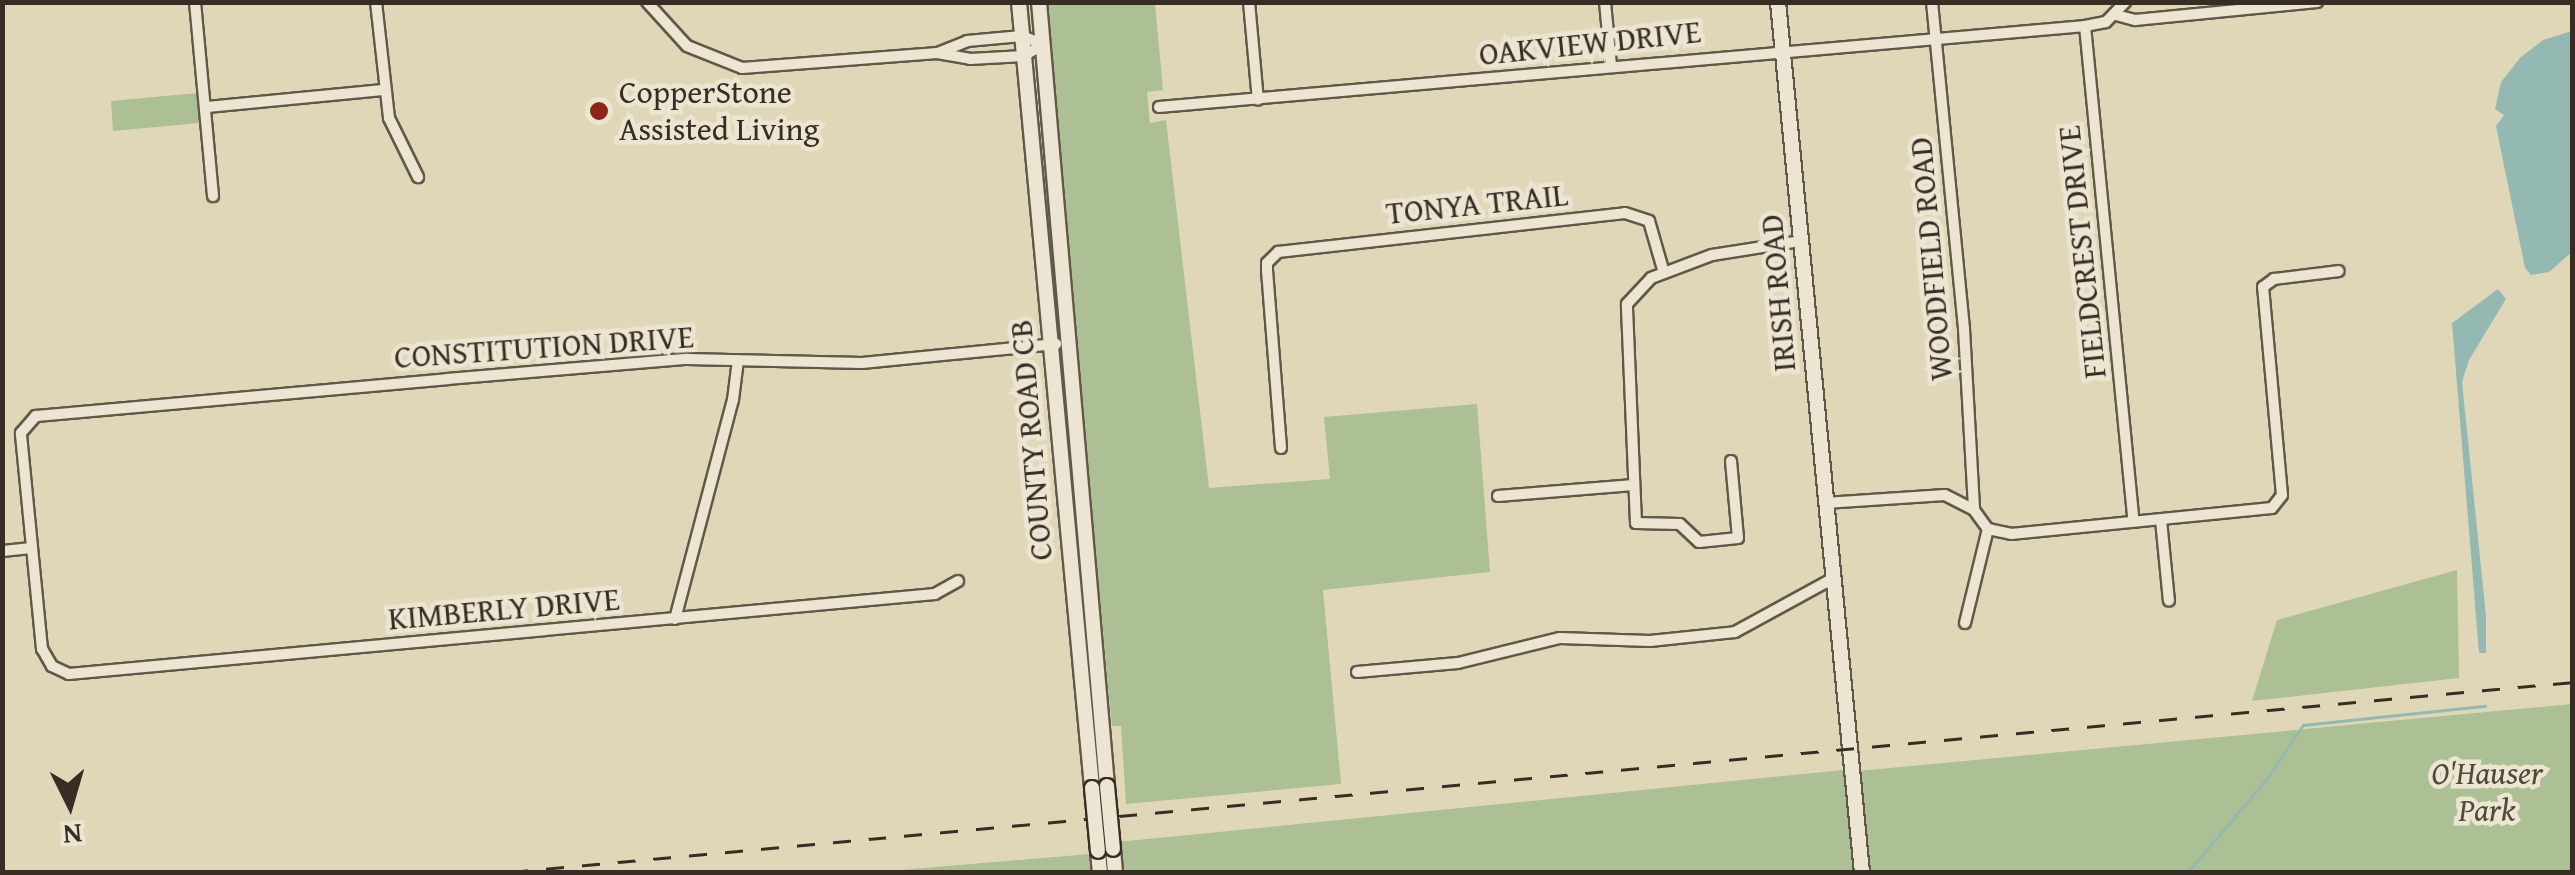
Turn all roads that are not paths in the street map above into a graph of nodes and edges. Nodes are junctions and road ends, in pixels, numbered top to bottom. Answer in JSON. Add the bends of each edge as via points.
{"nodes":[{"id":1,"x":196,"y":2,"type":"edge"},
{"id":2,"x":376,"y":2,"type":"edge"},
{"id":3,"x":647,"y":2,"type":"edge"},
{"id":4,"x":1019,"y":2,"type":"edge"},
{"id":5,"x":1039,"y":2,"type":"edge"},
{"id":6,"x":1249,"y":2,"type":"edge"},
{"id":7,"x":1605,"y":2,"type":"edge"},
{"id":8,"x":1778,"y":2,"type":"edge"},
{"id":9,"x":1932,"y":2,"type":"edge"},
{"id":10,"x":2125,"y":2,"type":"edge"},
{"id":11,"x":2318,"y":2,"type":"edge"},
{"id":12,"x":2116,"y":16,"type":"junction"},
{"id":13,"x":2086,"y":26,"type":"junction"},
{"id":14,"x":1022,"y":36,"type":"junction"},
{"id":15,"x":1935,"y":40,"type":"junction"},
{"id":16,"x":1043,"y":44,"type":"junction"},
{"id":17,"x":1782,"y":51,"type":"junction"},
{"id":18,"x":936,"y":54,"type":"junction"},
{"id":19,"x":1024,"y":56,"type":"junction"},
{"id":20,"x":1611,"y":66,"type":"junction"},
{"id":21,"x":384,"y":90,"type":"junction"},
{"id":22,"x":1258,"y":100,"type":"junction"},
{"id":23,"x":207,"y":107,"type":"junction"},
{"id":24,"x":1160,"y":107,"type":"dead end"},
{"id":25,"x":418,"y":177,"type":"dead end"},
{"id":26,"x":213,"y":196,"type":"dead end"},
{"id":27,"x":1800,"y":241,"type":"junction"},
{"id":28,"x":2339,"y":270,"type":"dead end"},
{"id":29,"x":1664,"y":273,"type":"junction"},
{"id":30,"x":1068,"y":342,"type":"junction"},
{"id":31,"x":1050,"y":344,"type":"junction"},
{"id":32,"x":738,"y":360,"type":"junction"},
{"id":33,"x":1281,"y":448,"type":"dead end"},
{"id":34,"x":1731,"y":461,"type":"dead end"},
{"id":35,"x":1634,"y":485,"type":"junction"},
{"id":36,"x":1498,"y":496,"type":"dead end"},
{"id":37,"x":1825,"y":503,"type":"junction"},
{"id":38,"x":1974,"y":510,"type":"junction"},
{"id":39,"x":2161,"y":520,"type":"junction"},
{"id":40,"x":2134,"y":522,"type":"junction"},
{"id":41,"x":1988,"y":528,"type":"junction"},
{"id":42,"x":31,"y":548,"type":"junction"},
{"id":43,"x":2,"y":551,"type":"edge"},
{"id":44,"x":1832,"y":579,"type":"junction"},
{"id":45,"x":958,"y":581,"type":"dead end"},
{"id":46,"x":2169,"y":601,"type":"dead end"},
{"id":47,"x":675,"y":619,"type":"junction"},
{"id":48,"x":1965,"y":623,"type":"dead end"},
{"id":49,"x":1358,"y":672,"type":"dead end"},
{"id":50,"x":1100,"y":787,"type":"junction"},
{"id":51,"x":1105,"y":849,"type":"junction"},
{"id":52,"x":1100,"y":872,"type":"edge"},
{"id":53,"x":1115,"y":872,"type":"edge"},
{"id":54,"x":1862,"y":872,"type":"edge"}],
"edges":[{"from":1,"to":23,"type":"street"},
{"from":2,"to":21,"type":"street"},
{"from":3,"to":18,"type":"street","via":[[687,46],[742,68]]},
{"from":4,"to":14,"type":"main road","name":"COUNTY ROAD CB"},
{"from":5,"to":16,"type":"main road","name":"COUNTY ROAD CB"},
{"from":6,"to":22,"type":"street"},
{"from":7,"to":20,"type":"street"},
{"from":8,"to":17,"type":"main road","name":"IRISH ROAD"},
{"from":9,"to":15,"type":"street","name":"WOODFIELD ROAD"},
{"from":10,"to":12,"type":"street"},
{"from":11,"to":12,"type":"street","via":[[2135,20]]},
{"from":12,"to":13,"type":"street"},
{"from":13,"to":15,"type":"street","name":"OAKVIEW DRIVE"},
{"from":13,"to":40,"type":"street","name":"FIELDCREST DRIVE"},
{"from":14,"to":16,"type":"street"},
{"from":14,"to":18,"type":"street","via":[[967,41]]},
{"from":14,"to":19,"type":"main road","name":"COUNTY ROAD CB"},
{"from":15,"to":17,"type":"street","name":"OAKVIEW DRIVE"},
{"from":15,"to":38,"type":"street","name":"WOODFIELD ROAD"},
{"from":16,"to":19,"type":"street"},
{"from":16,"to":30,"type":"main road","name":"COUNTY ROAD CB"},
{"from":17,"to":20,"type":"street","name":"OAKVIEW DRIVE"},
{"from":17,"to":27,"type":"main road","name":"IRISH ROAD"},
{"from":18,"to":19,"type":"street"},
{"from":19,"to":31,"type":"main road","name":"COUNTY ROAD CB"},
{"from":20,"to":22,"type":"street","name":"OAKVIEW DRIVE"},
{"from":21,"to":23,"type":"street"},
{"from":21,"to":25,"type":"street","via":[[392,128]]},
{"from":22,"to":24,"type":"street","name":"OAKVIEW DRIVE"},
{"from":23,"to":26,"type":"street"},
{"from":27,"to":29,"type":"street","via":[[1726,252]]},
{"from":27,"to":37,"type":"main road","name":"IRISH ROAD"},
{"from":28,"to":39,"type":"street","via":[[2265,284],[2280,502]]},
{"from":29,"to":33,"type":"street","name":"TONYA TRAIL","via":[[1649,221],[1625,213],[1285,250],[1271,258],[1267,271]]},
{"from":29,"to":35,"type":"street","via":[[1642,284],[1628,304]]},
{"from":30,"to":31,"type":"street","name":"CONSTITUTION DRIVE"},
{"from":30,"to":50,"type":"main road","name":"COUNTY ROAD CB"},
{"from":31,"to":32,"type":"street","name":"CONSTITUTION DRIVE","via":[[862,362]]},
{"from":31,"to":50,"type":"main road","name":"COUNTY ROAD CB"},
{"from":32,"to":42,"type":"street","name":"CONSTITUTION DRIVE","via":[[686,359],[36,416],[21,438]]},
{"from":32,"to":47,"type":"street"},
{"from":34,"to":35,"type":"street","via":[[1738,538],[1699,542],[1680,524],[1638,526]]},
{"from":35,"to":36,"type":"street"},
{"from":37,"to":38,"type":"street","via":[[1933,494]]},
{"from":37,"to":44,"type":"main road","name":"IRISH ROAD"},
{"from":38,"to":41,"type":"street"},
{"from":39,"to":40,"type":"street"},
{"from":39,"to":46,"type":"street"},
{"from":40,"to":41,"type":"street","via":[[2012,534]]},
{"from":41,"to":48,"type":"street"},
{"from":42,"to":43,"type":"street"},
{"from":42,"to":47,"type":"street","name":"KIMBERLY DRIVE","via":[[42,649],[52,666],[76,674]]},
{"from":44,"to":49,"type":"street","via":[[1734,632],[1650,640],[1560,638],[1458,663]]},
{"from":44,"to":54,"type":"main road","name":"IRISH ROAD"},
{"from":45,"to":47,"type":"street","name":"KIMBERLY DRIVE","via":[[935,594]]},
{"from":50,"to":51,"type":"main road","name":"COUNTY ROAD CB","bridge":true},
{"from":51,"to":52,"type":"main road","name":"COUNTY ROAD CB"},
{"from":51,"to":53,"type":"main road","name":"COUNTY ROAD CB"}]}
